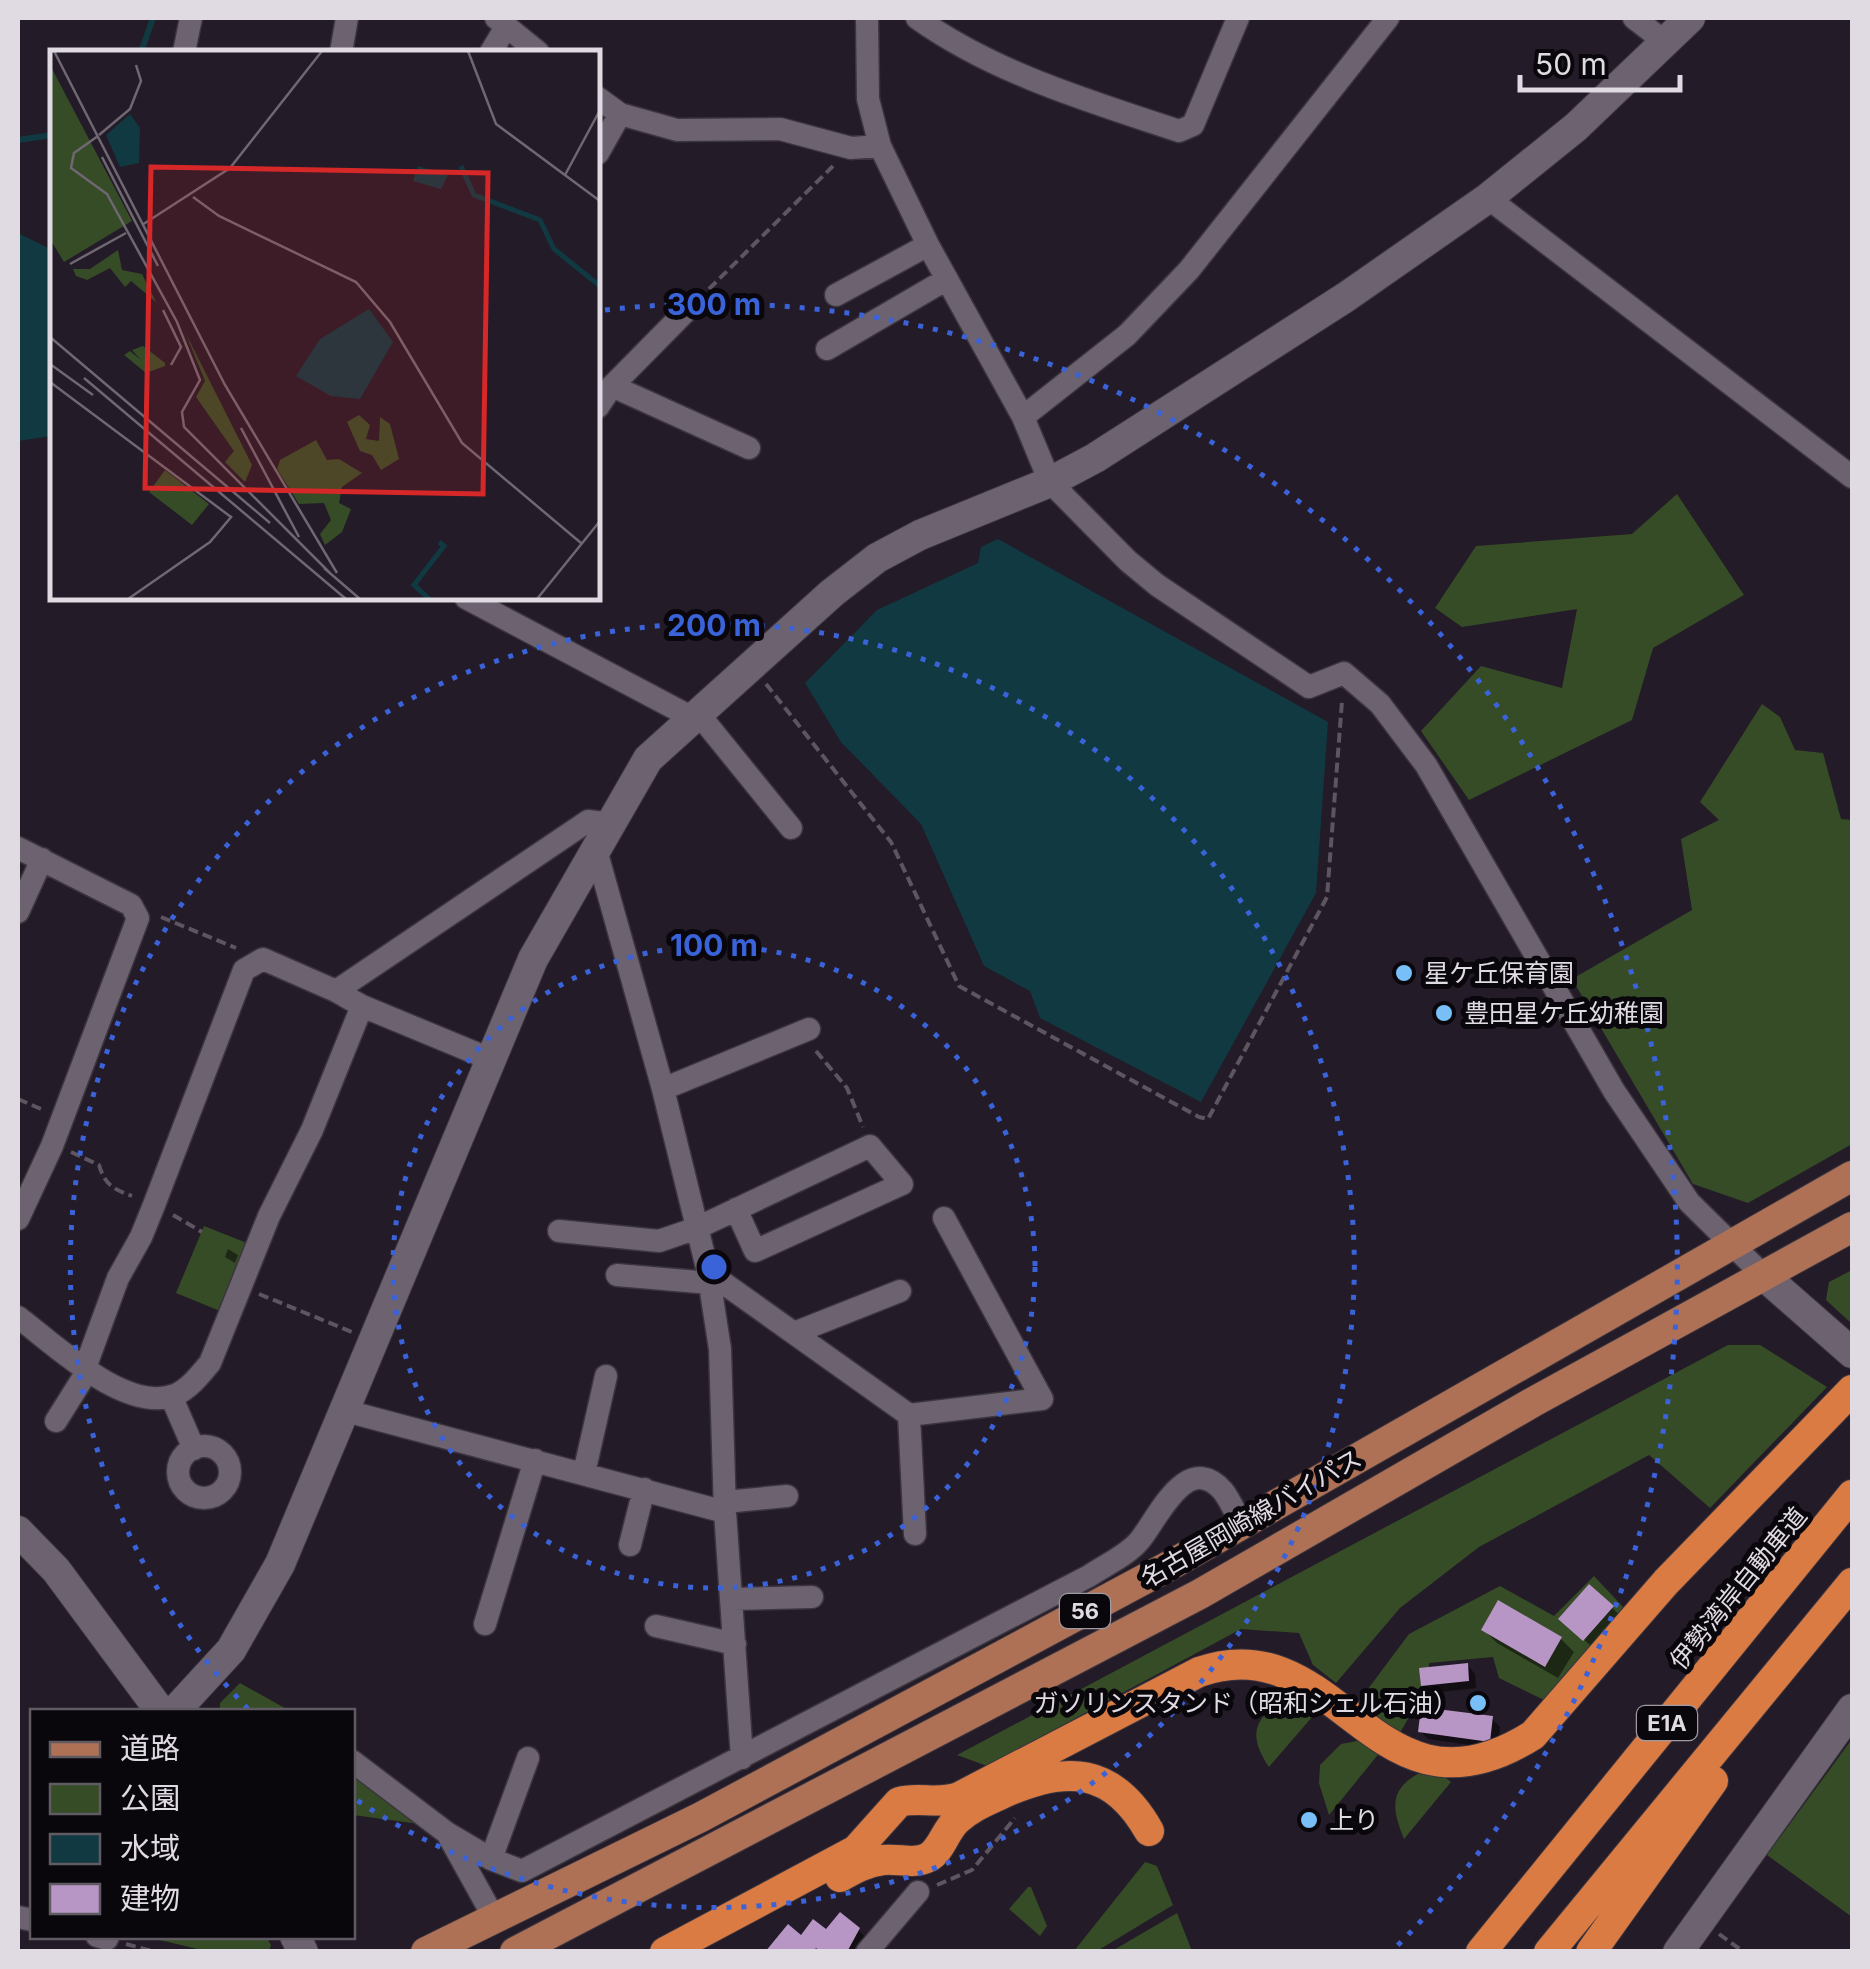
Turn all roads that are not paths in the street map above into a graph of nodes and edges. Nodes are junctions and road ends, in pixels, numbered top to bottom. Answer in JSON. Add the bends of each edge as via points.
{"nodes":[{"id":1,"x":191,"y":18,"type":"edge"},
{"id":2,"x":347,"y":18,"type":"edge"},
{"id":3,"x":867,"y":18,"type":"edge"},
{"id":4,"x":916,"y":18,"type":"edge"},
{"id":5,"x":1238,"y":18,"type":"edge"},
{"id":6,"x":1388,"y":18,"type":"edge"},
{"id":7,"x":1634,"y":18,"type":"edge"},
{"id":8,"x":1690,"y":18,"type":"edge"},
{"id":9,"x":501,"y":22,"type":"edge"},
{"id":10,"x":1664,"y":42,"type":"junction"},
{"id":11,"x":184,"y":50,"type":"edge"},
{"id":12,"x":341,"y":50,"type":"edge"},
{"id":13,"x":492,"y":50,"type":"edge"},
{"id":14,"x":536,"y":50,"type":"edge"},
{"id":15,"x":600,"y":99,"type":"edge"},
{"id":16,"x":620,"y":114,"type":"junction"},
{"id":17,"x":880,"y":146,"type":"junction"},
{"id":18,"x":600,"y":149,"type":"edge"},
{"id":19,"x":1488,"y":198,"type":"junction"},
{"id":20,"x":928,"y":245,"type":"junction"},
{"id":21,"x":947,"y":280,"type":"junction"},
{"id":22,"x":836,"y":296,"type":"dead end"},
{"id":23,"x":694,"y":304,"type":"road end"},
{"id":24,"x":827,"y":349,"type":"dead end"},
{"id":25,"x":612,"y":386,"type":"junction"},
{"id":26,"x":600,"y":404,"type":"edge"},
{"id":27,"x":1023,"y":417,"type":"junction"},
{"id":28,"x":749,"y":448,"type":"dead end"},
{"id":29,"x":1852,"y":477,"type":"edge"},
{"id":30,"x":1050,"y":482,"type":"junction"},
{"id":31,"x":470,"y":600,"type":"edge"},
{"id":32,"x":694,"y":715,"type":"junction"},
{"id":33,"x":611,"y":824,"type":"junction"},
{"id":34,"x":791,"y":828,"type":"dead end"},
{"id":35,"x":18,"y":848,"type":"edge"},
{"id":36,"x":596,"y":850,"type":"junction"},
{"id":37,"x":42,"y":859,"type":"junction"},
{"id":38,"x":18,"y":912,"type":"edge"},
{"id":39,"x":336,"y":991,"type":"junction"},
{"id":40,"x":362,"y":1006,"type":"junction"},
{"id":41,"x":805,"y":1031,"type":"road end"},
{"id":42,"x":490,"y":1059,"type":"junction"},
{"id":43,"x":663,"y":1089,"type":"junction"},
{"id":44,"x":1852,"y":1176,"type":"edge"},
{"id":45,"x":736,"y":1209,"type":"dead end"},
{"id":46,"x":944,"y":1218,"type":"dead end"},
{"id":47,"x":18,"y":1219,"type":"edge"},
{"id":48,"x":1852,"y":1227,"type":"edge"},
{"id":49,"x":697,"y":1228,"type":"junction"},
{"id":50,"x":559,"y":1232,"type":"dead end"},
{"id":51,"x":1730,"y":1244,"type":"junction"},
{"id":52,"x":617,"y":1275,"type":"dead end"},
{"id":53,"x":1764,"y":1276,"type":"junction"},
{"id":54,"x":709,"y":1277,"type":"junction"},
{"id":55,"x":900,"y":1291,"type":"dead end"},
{"id":56,"x":18,"y":1317,"type":"edge"},
{"id":57,"x":794,"y":1333,"type":"junction"},
{"id":58,"x":1852,"y":1353,"type":"edge"},
{"id":59,"x":86,"y":1369,"type":"junction"},
{"id":60,"x":606,"y":1376,"type":"dead end"},
{"id":61,"x":1852,"y":1390,"type":"edge"},
{"id":62,"x":170,"y":1396,"type":"junction"},
{"id":63,"x":346,"y":1411,"type":"junction"},
{"id":64,"x":908,"y":1415,"type":"junction"},
{"id":65,"x":56,"y":1420,"type":"dead end"},
{"id":66,"x":194,"y":1448,"type":"dead end"},
{"id":67,"x":535,"y":1460,"type":"junction"},
{"id":68,"x":584,"y":1472,"type":"junction"},
{"id":69,"x":644,"y":1489,"type":"junction"},
{"id":70,"x":787,"y":1496,"type":"dead end"},
{"id":71,"x":1852,"y":1496,"type":"edge"},
{"id":72,"x":725,"y":1507,"type":"junction"},
{"id":73,"x":1242,"y":1525,"type":"junction"},
{"id":74,"x":18,"y":1531,"type":"edge"},
{"id":75,"x":914,"y":1534,"type":"dead end"},
{"id":76,"x":630,"y":1545,"type":"dead end"},
{"id":77,"x":1852,"y":1585,"type":"edge"},
{"id":78,"x":812,"y":1597,"type":"dead end"},
{"id":79,"x":733,"y":1599,"type":"junction"},
{"id":80,"x":486,"y":1624,"type":"dead end"},
{"id":81,"x":656,"y":1626,"type":"dead end"},
{"id":82,"x":735,"y":1644,"type":"junction"},
{"id":83,"x":159,"y":1709,"type":"edge"},
{"id":84,"x":177,"y":1709,"type":"edge"},
{"id":85,"x":1852,"y":1709,"type":"edge"},
{"id":86,"x":528,"y":1758,"type":"dead end"},
{"id":87,"x":742,"y":1758,"type":"junction"},
{"id":88,"x":355,"y":1762,"type":"edge"},
{"id":89,"x":1149,"y":1831,"type":"dead end"},
{"id":90,"x":448,"y":1833,"type":"junction"},
{"id":91,"x":491,"y":1859,"type":"junction"},
{"id":92,"x":918,"y":1892,"type":"road end"},
{"id":93,"x":492,"y":1916,"type":"junction"},
{"id":94,"x":426,"y":1952,"type":"edge"},
{"id":95,"x":515,"y":1952,"type":"edge"},
{"id":96,"x":665,"y":1952,"type":"edge"},
{"id":97,"x":701,"y":1952,"type":"edge"},
{"id":98,"x":867,"y":1952,"type":"edge"},
{"id":99,"x":1481,"y":1952,"type":"edge"},
{"id":100,"x":1549,"y":1952,"type":"edge"},
{"id":101,"x":1591,"y":1952,"type":"edge"},
{"id":102,"x":1678,"y":1952,"type":"edge"}],
"edges":[{"from":1,"to":11,"type":"street"},
{"from":2,"to":12,"type":"street"},
{"from":3,"to":17,"type":"street","via":[[868,99]]},
{"from":4,"to":5,"type":"street","via":[[952,43],[1072,96],[1179,130],[1193,125]]},
{"from":6,"to":27,"type":"street","via":[[1189,270],[1127,334]]},
{"from":7,"to":10,"type":"street"},
{"from":8,"to":10,"type":"street"},
{"from":9,"to":13,"type":"street"},
{"from":9,"to":14,"type":"street"},
{"from":10,"to":19,"type":"street","via":[[1576,127]]},
{"from":15,"to":16,"type":"street"},
{"from":16,"to":17,"type":"street","via":[[677,130],[780,129],[851,148]]},
{"from":16,"to":18,"type":"street"},
{"from":17,"to":20,"type":"street"},
{"from":19,"to":29,"type":"street"},
{"from":19,"to":30,"type":"street","via":[[1202,391]]},
{"from":20,"to":21,"type":"street"},
{"from":20,"to":22,"type":"street"},
{"from":21,"to":24,"type":"street"},
{"from":21,"to":27,"type":"street"},
{"from":23,"to":25,"type":"street"},
{"from":25,"to":26,"type":"street"},
{"from":25,"to":28,"type":"street"},
{"from":27,"to":30,"type":"street"},
{"from":30,"to":32,"type":"street","via":[[877,558]]},
{"from":30,"to":51,"type":"street","via":[[1157,585],[1309,687],[1344,673],[1380,704],[1426,765],[1614,1092],[1689,1202]]},
{"from":31,"to":32,"type":"street"},
{"from":32,"to":33,"type":"street","via":[[648,759]]},
{"from":32,"to":34,"type":"street"},
{"from":33,"to":36,"type":"street"},
{"from":33,"to":39,"type":"street","via":[[588,821]]},
{"from":35,"to":37,"type":"street"},
{"from":36,"to":42,"type":"street","via":[[532,959]]},
{"from":36,"to":43,"type":"street"},
{"from":37,"to":38,"type":"street"},
{"from":37,"to":47,"type":"street","via":[[131,905],[138,918]]},
{"from":39,"to":40,"type":"street"},
{"from":39,"to":59,"type":"street","via":[[263,959],[244,970]]},
{"from":40,"to":42,"type":"street"},
{"from":40,"to":62,"type":"street","via":[[210,1364]]},
{"from":41,"to":43,"type":"street"},
{"from":42,"to":63,"type":"street"},
{"from":43,"to":49,"type":"street"},
{"from":44,"to":51,"type":"main road","name":"名古屋岡崎線バイパス","number":"56"},
{"from":45,"to":49,"type":"street","via":[[756,1251],[902,1184],[870,1146]]},
{"from":46,"to":64,"type":"street","via":[[1042,1399]]},
{"from":48,"to":53,"type":"main road","name":"名古屋岡崎線バイパス","number":"56"},
{"from":49,"to":50,"type":"street","via":[[659,1240]]},
{"from":49,"to":54,"type":"street"},
{"from":51,"to":53,"type":"street"},
{"from":51,"to":73,"type":"main road","name":"名古屋岡崎線バイパス","number":"56"},
{"from":52,"to":54,"type":"street"},
{"from":53,"to":58,"type":"street"},
{"from":53,"to":95,"type":"main road","name":"名古屋岡崎線バイパス","number":"56","via":[[1200,1594]]},
{"from":54,"to":57,"type":"street"},
{"from":54,"to":72,"type":"street","via":[[720,1349]]},
{"from":55,"to":57,"type":"street"},
{"from":56,"to":59,"type":"street"},
{"from":57,"to":64,"type":"street"},
{"from":59,"to":62,"type":"street","via":[[140,1397]]},
{"from":59,"to":65,"type":"street"},
{"from":60,"to":68,"type":"street"},
{"from":61,"to":96,"type":"highway","via":[[1666,1582],[1533,1735],[1514,1747],[1458,1762],[1422,1760],[1388,1745],[1290,1674],[1255,1663],[1217,1666],[959,1796],[898,1802],[856,1850]]},
{"from":62,"to":66,"type":"street"},
{"from":63,"to":67,"type":"street"},
{"from":63,"to":84,"type":"street","via":[[270,1582],[230,1650]]},
{"from":64,"to":75,"type":"street"},
{"from":67,"to":68,"type":"street"},
{"from":67,"to":80,"type":"street"},
{"from":68,"to":69,"type":"street"},
{"from":69,"to":72,"type":"street"},
{"from":69,"to":76,"type":"street"},
{"from":70,"to":72,"type":"street"},
{"from":71,"to":99,"type":"highway","name":"伊勢湾岸自動車道","number":"E1A"},
{"from":72,"to":79,"type":"street"},
{"from":73,"to":87,"type":"street","via":[[1222,1490],[1207,1480],[1190,1480],[1178,1486],[1137,1544],[1089,1576]]},
{"from":73,"to":93,"type":"main road","name":"名古屋岡崎線バイパス","number":"56","via":[[701,1816]]},
{"from":74,"to":83,"type":"street","via":[[56,1570]]},
{"from":77,"to":100,"type":"highway","number":"E1A"},
{"from":77,"to":101,"type":"highway"},
{"from":78,"to":79,"type":"street"},
{"from":79,"to":82,"type":"street"},
{"from":81,"to":82,"type":"street"},
{"from":82,"to":87,"type":"street"},
{"from":85,"to":102,"type":"street"},
{"from":86,"to":91,"type":"street"},
{"from":87,"to":91,"type":"street","via":[[522,1871]]},
{"from":88,"to":90,"type":"street"},
{"from":89,"to":97,"type":"highway","via":[[1117,1790],[1083,1776],[1048,1776],[975,1806],[926,1858],[857,1868]]},
{"from":90,"to":91,"type":"street"},
{"from":90,"to":93,"type":"street"},
{"from":92,"to":98,"type":"street"},
{"from":93,"to":94,"type":"main road","name":"名古屋岡崎線バイパス","number":"56"}]}
